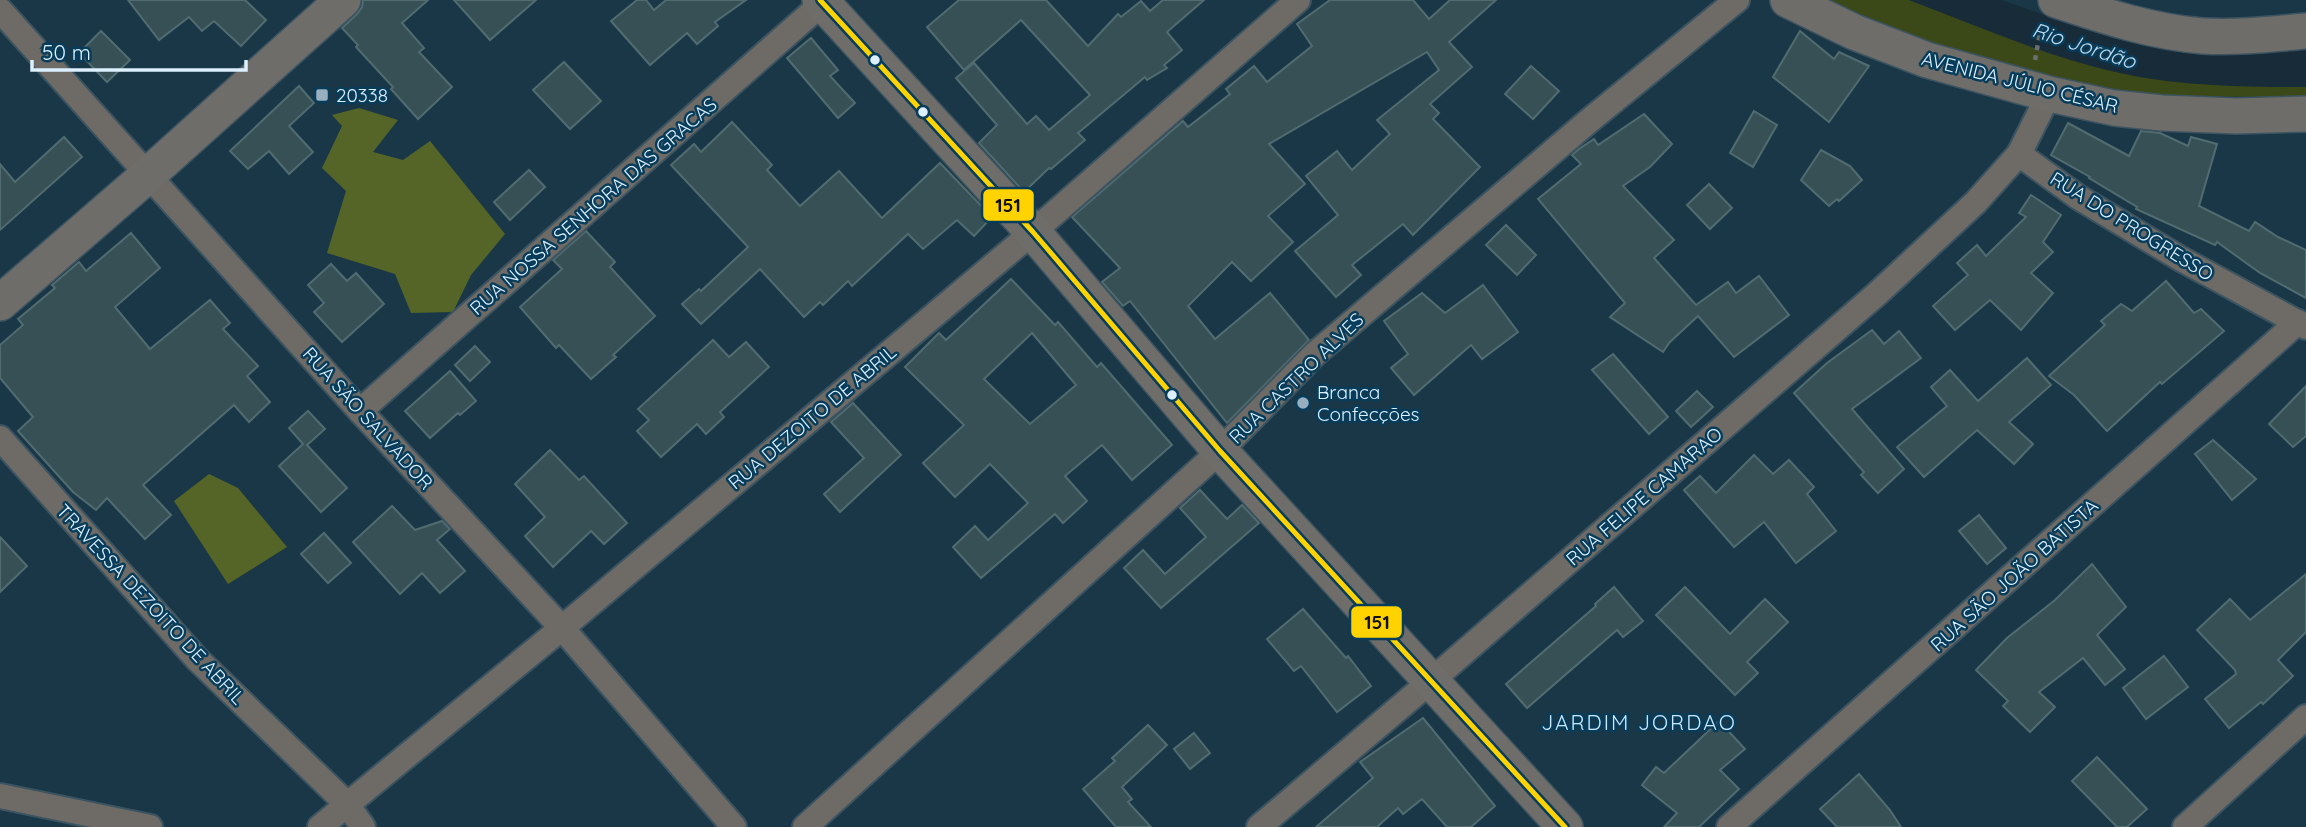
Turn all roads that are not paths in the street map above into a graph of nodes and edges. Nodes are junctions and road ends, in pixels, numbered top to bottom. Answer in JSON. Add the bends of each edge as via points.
{"nodes":[{"id":1,"x":343,"y":0,"type":"edge"},
{"id":2,"x":1298,"y":0,"type":"edge"},
{"id":3,"x":1738,"y":0,"type":"edge"},
{"id":4,"x":1788,"y":0,"type":"edge"},
{"id":5,"x":823,"y":1,"type":"edge"},
{"id":6,"x":0,"y":10,"type":"edge"},
{"id":7,"x":2049,"y":12,"type":"edge"},
{"id":8,"x":2306,"y":31,"type":"edge"},
{"id":9,"x":2041,"y":83,"type":"junction"},
{"id":10,"x":2306,"y":114,"type":"edge"},
{"id":11,"x":2020,"y":154,"type":"junction"},
{"id":12,"x":149,"y":174,"type":"junction"},
{"id":13,"x":1033,"y":232,"type":"junction"},
{"id":14,"x":0,"y":303,"type":"edge"},
{"id":15,"x":2302,"y":324,"type":"edge"},
{"id":16,"x":360,"y":411,"type":"junction"},
{"id":17,"x":0,"y":438,"type":"edge"},
{"id":18,"x":1220,"y":451,"type":"junction"},
{"id":19,"x":562,"y":628,"type":"junction"},
{"id":20,"x":1432,"y":680,"type":"junction"},
{"id":21,"x":2306,"y":717,"type":"edge"},
{"id":22,"x":0,"y":796,"type":"edge"},
{"id":23,"x":347,"y":804,"type":"junction"},
{"id":24,"x":76,"y":820,"type":"edge"},
{"id":25,"x":150,"y":827,"type":"edge"},
{"id":26,"x":320,"y":827,"type":"edge"},
{"id":27,"x":363,"y":827,"type":"edge"},
{"id":28,"x":734,"y":827,"type":"edge"},
{"id":29,"x":805,"y":827,"type":"edge"},
{"id":30,"x":1259,"y":827,"type":"edge"},
{"id":31,"x":1565,"y":827,"type":"edge"},
{"id":32,"x":1729,"y":827,"type":"edge"},
{"id":33,"x":2185,"y":827,"type":"edge"}],
"edges":[{"from":1,"to":12,"type":"street"},
{"from":2,"to":13,"type":"street","name":"RUA DEZOITO DE ABRIL"},
{"from":3,"to":18,"type":"street","name":"RUA CASTRO ALVES","via":[[1315,354]]},
{"from":4,"to":9,"type":"street","name":"AVENIDA JÚLIO CÉSAR","via":[[1927,60]]},
{"from":5,"to":13,"type":"street"},
{"from":5,"to":16,"type":"street","name":"RUA NOSSA SENHORA DAS GRACAS"},
{"from":6,"to":12,"type":"street","name":"RUA SÃO SALVADOR"},
{"from":7,"to":8,"type":"street","via":[[2203,36]]},
{"from":9,"to":10,"type":"street","name":"AVENIDA JÚLIO CÉSAR","via":[[2114,108],[2236,116]]},
{"from":9,"to":11,"type":"street"},
{"from":11,"to":15,"type":"street","name":"RUA DO PROGRESSO","via":[[2078,197],[2146,238]]},
{"from":11,"to":20,"type":"street","name":"RUA FELIPE CAMARAO","via":[[1976,202],[1878,293]]},
{"from":12,"to":14,"type":"street"},
{"from":12,"to":16,"type":"street","name":"RUA SÃO SALVADOR"},
{"from":13,"to":18,"type":"street"},
{"from":13,"to":19,"type":"street","name":"RUA DEZOITO DE ABRIL"},
{"from":15,"to":32,"type":"street","name":"RUA SÃO JOÃO BATISTA"},
{"from":16,"to":19,"type":"street","name":"RUA SÃO SALVADOR"},
{"from":17,"to":23,"type":"street","name":"TRAVESSA DEZOITO DE ABRIL","via":[[197,659]]},
{"from":18,"to":20,"type":"street"},
{"from":18,"to":29,"type":"street","name":"RUA CASTRO ALVES"},
{"from":19,"to":23,"type":"street","name":"RUA DEZOITO DE ABRIL"},
{"from":19,"to":28,"type":"street","name":"RUA SÃO SALVADOR"},
{"from":20,"to":30,"type":"street","name":"RUA FELIPE CAMARAO"},
{"from":20,"to":31,"type":"street"},
{"from":21,"to":33,"type":"street"},
{"from":22,"to":24,"type":"street"},
{"from":23,"to":26,"type":"street","name":"RUA DEZOITO DE ABRIL"},
{"from":23,"to":27,"type":"street","name":"TRAVESSA DEZOITO DE ABRIL"},
{"from":24,"to":25,"type":"street"}]}
